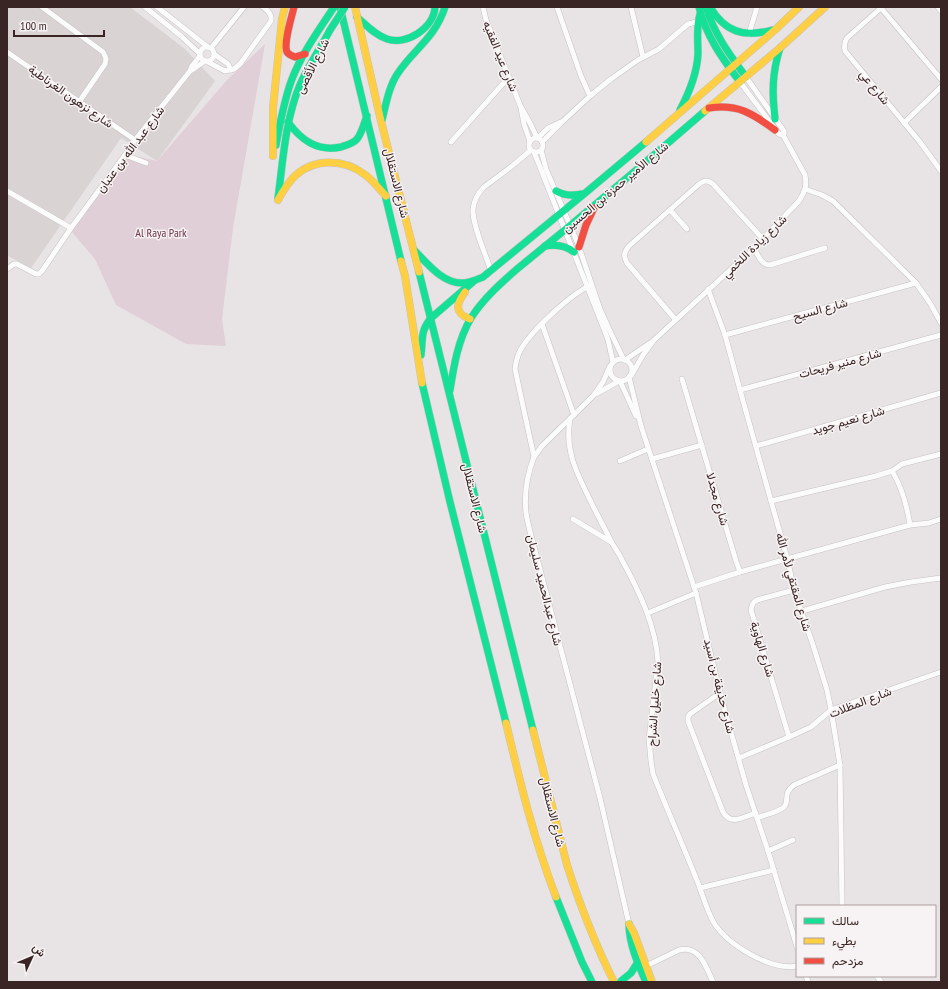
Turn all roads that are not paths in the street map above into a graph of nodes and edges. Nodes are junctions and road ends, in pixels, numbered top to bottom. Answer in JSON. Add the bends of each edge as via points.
{"nodes":[{"id":1,"x":42,"y":7,"type":"edge"},
{"id":2,"x":145,"y":7,"type":"edge"},
{"id":3,"x":157,"y":7,"type":"edge"},
{"id":4,"x":244,"y":7,"type":"edge"},
{"id":5,"x":263,"y":7,"type":"edge"},
{"id":6,"x":285,"y":7,"type":"edge"},
{"id":7,"x":294,"y":7,"type":"edge"},
{"id":8,"x":334,"y":7,"type":"edge"},
{"id":9,"x":340,"y":7,"type":"edge"},
{"id":10,"x":345,"y":7,"type":"edge"},
{"id":11,"x":355,"y":7,"type":"edge"},
{"id":12,"x":435,"y":7,"type":"edge"},
{"id":13,"x":445,"y":7,"type":"edge"},
{"id":14,"x":483,"y":7,"type":"edge"},
{"id":15,"x":557,"y":7,"type":"edge"},
{"id":16,"x":631,"y":7,"type":"edge"},
{"id":17,"x":706,"y":7,"type":"edge"},
{"id":18,"x":710,"y":7,"type":"edge"},
{"id":19,"x":757,"y":7,"type":"edge"},
{"id":20,"x":799,"y":7,"type":"edge"},
{"id":21,"x":825,"y":7,"type":"edge"},
{"id":22,"x":881,"y":7,"type":"edge"},
{"id":23,"x":938,"y":7,"type":"edge"},
{"id":24,"x":699,"y":11,"type":"edge"},
{"id":25,"x":941,"y":11,"type":"edge"},
{"id":26,"x":357,"y":17,"type":"junction"},
{"id":27,"x":697,"y":22,"type":"junction"},
{"id":28,"x":776,"y":29,"type":"junction"},
{"id":29,"x":749,"y":34,"type":"junction"},
{"id":30,"x":781,"y":47,"type":"junction"},
{"id":31,"x":210,"y":48,"type":"junction"},
{"id":32,"x":7,"y":52,"type":"edge"},
{"id":33,"x":214,"y":54,"type":"junction"},
{"id":34,"x":305,"y":54,"type":"junction"},
{"id":35,"x":200,"y":55,"type":"junction"},
{"id":36,"x":642,"y":58,"type":"junction"},
{"id":37,"x":206,"y":61,"type":"junction"},
{"id":38,"x":733,"y":66,"type":"junction"},
{"id":39,"x":231,"y":70,"type":"junction"},
{"id":40,"x":190,"y":71,"type":"junction"},
{"id":41,"x":509,"y":76,"type":"junction"},
{"id":42,"x":743,"y":79,"type":"junction"},
{"id":43,"x":941,"y":79,"type":"edge"},
{"id":44,"x":941,"y":87,"type":"edge"},
{"id":45,"x":590,"y":96,"type":"junction"},
{"id":46,"x":79,"y":102,"type":"junction"},
{"id":47,"x":520,"y":105,"type":"junction"},
{"id":48,"x":709,"y":108,"type":"junction"},
{"id":49,"x":367,"y":116,"type":"junction"},
{"id":50,"x":675,"y":117,"type":"junction"},
{"id":51,"x":775,"y":119,"type":"junction"},
{"id":52,"x":381,"y":121,"type":"junction"},
{"id":53,"x":288,"y":122,"type":"junction"},
{"id":54,"x":904,"y":123,"type":"junction"},
{"id":55,"x":775,"y":130,"type":"junction"},
{"id":56,"x":783,"y":135,"type":"junction"},
{"id":57,"x":134,"y":140,"type":"junction"},
{"id":58,"x":539,"y":140,"type":"junction"},
{"id":59,"x":451,"y":142,"type":"dead end"},
{"id":60,"x":530,"y":142,"type":"junction"},
{"id":61,"x":541,"y":150,"type":"junction"},
{"id":62,"x":532,"y":151,"type":"junction"},
{"id":63,"x":124,"y":155,"type":"junction"},
{"id":64,"x":146,"y":163,"type":"dead end"},
{"id":65,"x":941,"y":171,"type":"edge"},
{"id":66,"x":549,"y":182,"type":"junction"},
{"id":67,"x":805,"y":189,"type":"junction"},
{"id":68,"x":7,"y":191,"type":"edge"},
{"id":69,"x":556,"y":191,"type":"junction"},
{"id":70,"x":584,"y":194,"type":"junction"},
{"id":71,"x":386,"y":196,"type":"junction"},
{"id":72,"x":596,"y":204,"type":"junction"},
{"id":73,"x":670,"y":210,"type":"junction"},
{"id":74,"x":561,"y":212,"type":"junction"},
{"id":75,"x":567,"y":227,"type":"junction"},
{"id":76,"x":71,"y":228,"type":"junction"},
{"id":77,"x":687,"y":229,"type":"dead end"},
{"id":78,"x":763,"y":238,"type":"junction"},
{"id":79,"x":545,"y":246,"type":"junction"},
{"id":80,"x":754,"y":248,"type":"junction"},
{"id":81,"x":825,"y":248,"type":"dead end"},
{"id":82,"x":576,"y":249,"type":"junction"},
{"id":83,"x":413,"y":250,"type":"junction"},
{"id":84,"x":7,"y":269,"type":"edge"},
{"id":85,"x":492,"y":271,"type":"junction"},
{"id":86,"x":474,"y":281,"type":"junction"},
{"id":87,"x":916,"y":283,"type":"junction"},
{"id":88,"x":589,"y":286,"type":"junction"},
{"id":89,"x":708,"y":289,"type":"junction"},
{"id":90,"x":431,"y":318,"type":"junction"},
{"id":91,"x":470,"y":319,"type":"junction"},
{"id":92,"x":675,"y":320,"type":"junction"},
{"id":93,"x":941,"y":323,"type":"edge"},
{"id":94,"x":542,"y":324,"type":"junction"},
{"id":95,"x":725,"y":335,"type":"junction"},
{"id":96,"x":941,"y":335,"type":"edge"},
{"id":97,"x":654,"y":340,"type":"junction"},
{"id":98,"x":625,"y":360,"type":"junction"},
{"id":99,"x":418,"y":362,"type":"junction"},
{"id":100,"x":612,"y":364,"type":"junction"},
{"id":101,"x":630,"y":377,"type":"junction"},
{"id":102,"x":682,"y":380,"type":"dead end"},
{"id":103,"x":620,"y":381,"type":"junction"},
{"id":104,"x":740,"y":390,"type":"junction"},
{"id":105,"x":941,"y":394,"type":"edge"},
{"id":106,"x":449,"y":395,"type":"junction"},
{"id":107,"x":593,"y":396,"type":"junction"},
{"id":108,"x":572,"y":417,"type":"junction"},
{"id":109,"x":641,"y":426,"type":"junction"},
{"id":110,"x":702,"y":445,"type":"junction"},
{"id":111,"x":756,"y":446,"type":"junction"},
{"id":112,"x":648,"y":449,"type":"junction"},
{"id":113,"x":941,"y":454,"type":"edge"},
{"id":114,"x":465,"y":457,"type":"junction"},
{"id":115,"x":534,"y":457,"type":"junction"},
{"id":116,"x":652,"y":459,"type":"junction"},
{"id":117,"x":620,"y":461,"type":"dead end"},
{"id":118,"x":475,"y":462,"type":"dead end"},
{"id":119,"x":892,"y":471,"type":"junction"},
{"id":120,"x":771,"y":501,"type":"junction"},
{"id":121,"x":573,"y":519,"type":"dead end"},
{"id":122,"x":941,"y":519,"type":"edge"},
{"id":123,"x":910,"y":524,"type":"junction"},
{"id":124,"x":612,"y":542,"type":"junction"},
{"id":125,"x":787,"y":558,"type":"junction"},
{"id":126,"x":740,"y":572,"type":"junction"},
{"id":127,"x":941,"y":578,"type":"edge"},
{"id":128,"x":695,"y":590,"type":"junction"},
{"id":129,"x":794,"y":590,"type":"junction"},
{"id":130,"x":802,"y":611,"type":"junction"},
{"id":131,"x":648,"y":613,"type":"junction"},
{"id":132,"x":941,"y":672,"type":"edge"},
{"id":133,"x":720,"y":693,"type":"junction"},
{"id":134,"x":832,"y":710,"type":"junction"},
{"id":135,"x":789,"y":737,"type":"junction"},
{"id":136,"x":739,"y":758,"type":"junction"},
{"id":137,"x":840,"y":765,"type":"junction"},
{"id":138,"x":756,"y":815,"type":"junction"},
{"id":139,"x":793,"y":840,"type":"dead end"},
{"id":140,"x":768,"y":851,"type":"junction"},
{"id":141,"x":774,"y":870,"type":"junction"},
{"id":142,"x":700,"y":888,"type":"junction"},
{"id":143,"x":842,"y":905,"type":"edge"},
{"id":144,"x":629,"y":924,"type":"junction"},
{"id":145,"x":796,"y":944,"type":"edge"},
{"id":146,"x":582,"y":962,"type":"junction"},
{"id":147,"x":638,"y":962,"type":"junction"},
{"id":148,"x":646,"y":966,"type":"junction"},
{"id":149,"x":796,"y":966,"type":"edge"},
{"id":150,"x":629,"y":977,"type":"junction"},
{"id":151,"x":618,"y":981,"type":"edge"},
{"id":152,"x":584,"y":982,"type":"edge"},
{"id":153,"x":592,"y":982,"type":"edge"},
{"id":154,"x":646,"y":982,"type":"edge"},
{"id":155,"x":652,"y":982,"type":"edge"},
{"id":156,"x":714,"y":982,"type":"edge"}],
"edges":[{"from":1,"to":46,"type":"street","via":[[105,56],[105,64]]},
{"from":2,"to":35,"type":"street"},
{"from":3,"to":31,"type":"street"},
{"from":4,"to":31,"type":"street"},
{"from":5,"to":39,"type":"street","via":[[270,13],[271,21],[238,67]]},
{"from":6,"to":34,"type":"main road","name":"شارع الأقصى","via":[[273,108],[273,156],[288,92]]},
{"from":7,"to":34,"type":"main road","via":[[286,50],[295,57]]},
{"from":8,"to":34,"type":"main road","name":"شارع الأقصى"},
{"from":9,"to":49,"type":"main road","name":"شارع الاستقلال"},
{"from":10,"to":53,"type":"main road","name":"شارع الأقصى","bridge":true,"via":[[299,87]]},
{"from":11,"to":26,"type":"main road","name":"شارع الاستقلال"},
{"from":12,"to":26,"type":"main road","via":[[434,16],[428,25],[412,37],[403,40],[389,40],[378,35]]},
{"from":13,"to":52,"type":"main road","via":[[435,29],[398,74],[390,90]]},
{"from":14,"to":41,"type":"street","name":"شارع عيد الفقيه"},
{"from":15,"to":45,"type":"street","via":[[578,71]]},
{"from":16,"to":36,"type":"street"},
{"from":17,"to":38,"type":"main road"},
{"from":18,"to":29,"type":"main road","via":[[728,27]]},
{"from":19,"to":29,"type":"street"},
{"from":20,"to":28,"type":"main road","name":"شارع الأمير حمزة بن الحسين"},
{"from":21,"to":30,"type":"main road","name":"شارع الأمير حمزة بن الحسين"},
{"from":22,"to":43,"type":"street"},
{"from":22,"to":54,"type":"street","name":"شارع عي","via":[[847,38],[844,47]]},
{"from":23,"to":25,"type":"street"},
{"from":24,"to":27,"type":"main road"},
{"from":24,"to":38,"type":"main road","via":[[709,36],[722,57]]},
{"from":26,"to":52,"type":"main road","name":"شارع الاستقلال"},
{"from":27,"to":36,"type":"street","via":[[688,24],[659,50]]},
{"from":27,"to":50,"type":"main road","via":[[698,52],[695,74],[690,92]]},
{"from":28,"to":29,"type":"main road"},
{"from":28,"to":38,"type":"main road","name":"شارع الأمير حمزة بن الحسين"},
{"from":30,"to":42,"type":"main road","name":"شارع الأمير حمزة بن الحسين"},
{"from":30,"to":51,"type":"main road","via":[[773,80]]},
{"from":31,"to":33,"type":"street"},
{"from":31,"to":35,"type":"street","via":[[202,49]]},
{"from":32,"to":46,"type":"street","name":"شارع نزهون الغرناطية"},
{"from":33,"to":37,"type":"street","via":[[213,59]]},
{"from":33,"to":39,"type":"street","via":[[228,64]]},
{"from":35,"to":37,"type":"street"},
{"from":35,"to":40,"type":"street","name":"شارع عبد الله بن عتبان"},
{"from":36,"to":45,"type":"street"},
{"from":37,"to":39,"type":"street","via":[[225,71]]},
{"from":37,"to":40,"type":"street","name":"شارع عبد الله بن عتبان"},
{"from":38,"to":42,"type":"main road"},
{"from":38,"to":50,"type":"main road","name":"شارع الأمير حمزة بن الحسين"},
{"from":40,"to":57,"type":"street","name":"شارع عبد الله بن عتبان"},
{"from":41,"to":47,"type":"street","name":"شارع عيد الفقيه"},
{"from":41,"to":59,"type":"street"},
{"from":42,"to":48,"type":"main road","name":"شارع الأمير حمزة بن الحسين"},
{"from":42,"to":51,"type":"street"},
{"from":42,"to":55,"type":"street"},
{"from":44,"to":54,"type":"street"},
{"from":45,"to":58,"type":"street","via":[[553,132]]},
{"from":46,"to":57,"type":"street","name":"شارع نزهون الغرناطية"},
{"from":47,"to":58,"type":"street","name":"شارع عيد الفقيه"},
{"from":47,"to":60,"type":"street","name":"شارع عيد الفقيه"},
{"from":48,"to":55,"type":"main road","via":[[728,106],[741,109],[753,114]]},
{"from":48,"to":72,"type":"main road","name":"شارع الأمير حمزة بن الحسين"},
{"from":49,"to":53,"type":"main road","via":[[356,140],[332,149],[310,143]]},
{"from":49,"to":71,"type":"main road","name":"شارع الاستقلال"},
{"from":50,"to":70,"type":"main road","name":"شارع الأمير حمزة بن الحسين"},
{"from":51,"to":56,"type":"street","via":[[784,131]]},
{"from":52,"to":83,"type":"main road","name":"شارع الاستقلال"},
{"from":53,"to":71,"type":"main road","name":"شارع الأقصى","via":[[278,200],[298,172],[308,166],[328,162],[362,172]]},
{"from":54,"to":65,"type":"street","name":"شارع عي"},
{"from":55,"to":56,"type":"street"},
{"from":56,"to":67,"type":"street","via":[[804,175]]},
{"from":57,"to":63,"type":"street","name":"شارع عبد الله بن عتبان"},
{"from":58,"to":60,"type":"street","via":[[533,139]]},
{"from":58,"to":61,"type":"street","via":[[543,146]]},
{"from":60,"to":62,"type":"street"},
{"from":61,"to":62,"type":"street"},
{"from":61,"to":66,"type":"street"},
{"from":62,"to":66,"type":"street"},
{"from":62,"to":85,"type":"street","via":[[480,190],[476,199],[474,218]]},
{"from":63,"to":64,"type":"street"},
{"from":63,"to":76,"type":"street","name":"شارع عبد الله بن عتبان"},
{"from":66,"to":69,"type":"street"},
{"from":66,"to":74,"type":"street"},
{"from":67,"to":78,"type":"street","name":"شارع زيادة اللخمي","via":[[799,201]]},
{"from":67,"to":87,"type":"street","via":[[832,201]]},
{"from":68,"to":76,"type":"street"},
{"from":69,"to":70,"type":"main road","via":[[569,196]]},
{"from":69,"to":74,"type":"street"},
{"from":70,"to":74,"type":"main road","name":"شارع الأمير حمزة بن الحسين"},
{"from":71,"to":99,"type":"main road","name":"شارع الاستقلال","via":[[405,276]]},
{"from":72,"to":75,"type":"main road","name":"شارع الأمير حمزة بن الحسين"},
{"from":72,"to":82,"type":"main road"},
{"from":73,"to":77,"type":"street"},
{"from":73,"to":78,"type":"street","via":[[702,181],[710,182]]},
{"from":73,"to":92,"type":"street","via":[[629,246],[624,254],[627,262]]},
{"from":74,"to":75,"type":"street"},
{"from":74,"to":85,"type":"main road","name":"شارع الأمير حمزة بن الحسين"},
{"from":75,"to":79,"type":"main road","name":"شارع الأمير حمزة بن الحسين"},
{"from":75,"to":82,"type":"street"},
{"from":76,"to":84,"type":"street","name":"شارع عبد الله بن عتبان","via":[[39,274],[17,264]]},
{"from":78,"to":80,"type":"street","name":"شارع زيادة اللخمي"},
{"from":79,"to":82,"type":"main road","via":[[560,245]]},
{"from":79,"to":91,"type":"main road","name":"شارع الأمير حمزة بن الحسين","via":[[491,293]]},
{"from":80,"to":81,"type":"street","via":[[767,266]]},
{"from":80,"to":89,"type":"street","name":"شارع زيادة اللخمي"},
{"from":82,"to":88,"type":"street"},
{"from":83,"to":86,"type":"main road","name":"شارع الأمير حمزة بن الحسين","via":[[436,273],[447,280],[459,283]]},
{"from":83,"to":90,"type":"main road","name":"شارع الاستقلال"},
{"from":85,"to":86,"type":"main road","name":"شارع الأمير حمزة بن الحسين"},
{"from":86,"to":90,"type":"main road"},
{"from":86,"to":91,"type":"main road","via":[[458,304],[461,313]]},
{"from":87,"to":93,"type":"street"},
{"from":87,"to":95,"type":"street","name":"شارع السيح"},
{"from":88,"to":94,"type":"street","name":"شارع عبدالحميد سليمان","via":[[562,305]]},
{"from":88,"to":98,"type":"street"},
{"from":88,"to":100,"type":"street","via":[[606,334]]},
{"from":89,"to":92,"type":"street","name":"شارع زيادة اللخمي"},
{"from":89,"to":95,"type":"street","name":"شارع المقتفي لأمر الله"},
{"from":90,"to":99,"type":"main road","via":[[422,332],[422,354]]},
{"from":90,"to":106,"type":"main road","name":"شارع الاستقلال"},
{"from":91,"to":106,"type":"main road","name":"شارع الأمير حمزة بن الحسين","via":[[457,351]]},
{"from":92,"to":97,"type":"street","name":"شارع زيادة اللخمي"},
{"from":94,"to":108,"type":"street"},
{"from":94,"to":115,"type":"street","name":"شارع عبدالحميد سليمان","via":[[521,348],[515,369]]},
{"from":95,"to":104,"type":"street","name":"شارع المقتفي لأمر الله"},
{"from":96,"to":104,"type":"street","name":"شارع منير فريحات"},
{"from":97,"to":98,"type":"street","name":"شارع زيادة اللخمي"},
{"from":97,"to":101,"type":"street","name":"شارع زيادة اللخمي"},
{"from":98,"to":100,"type":"street","via":[[618,359]]},
{"from":98,"to":101,"type":"street","via":[[632,370]]},
{"from":99,"to":146,"type":"main road","name":"شارع الاستقلال","via":[[450,502],[533,831]]},
{"from":100,"to":103,"type":"street","via":[[610,374]]},
{"from":100,"to":107,"type":"street"},
{"from":101,"to":103,"type":"street"},
{"from":101,"to":109,"type":"street","name":"شارع حذيفة بن أسيد"},
{"from":102,"to":110,"type":"street","name":"شارع مجدلا"},
{"from":103,"to":107,"type":"street"},
{"from":103,"to":109,"type":"street","name":"شارع حذيفة بن أسيد"},
{"from":104,"to":111,"type":"street","name":"شارع المقتفي لأمر الله"},
{"from":105,"to":111,"type":"street","name":"شارع نعيم جويد"},
{"from":106,"to":114,"type":"main road","name":"شارع الاستقلال"},
{"from":107,"to":108,"type":"street"},
{"from":108,"to":115,"type":"street"},
{"from":108,"to":124,"type":"street","name":"شارع خليل الشراح","via":[[568,428],[570,452],[576,473]]},
{"from":109,"to":112,"type":"street","name":"شارع حذيفة بن أسيد"},
{"from":110,"to":116,"type":"street"},
{"from":110,"to":126,"type":"street","name":"شارع مجدلا"},
{"from":111,"to":120,"type":"street","name":"شارع المقتفي لأمر الله"},
{"from":112,"to":116,"type":"street","name":"شارع حذيفة بن أسيد"},
{"from":112,"to":117,"type":"street"},
{"from":113,"to":119,"type":"street","via":[[902,464]]},
{"from":114,"to":118,"type":"main road"},
{"from":114,"to":151,"type":"main road","name":"شارع الاستقلال","via":[[566,864],[601,957]]},
{"from":115,"to":144,"type":"street","name":"شارع عبدالحميد سليمان","via":[[525,493],[526,513],[600,798]]},
{"from":116,"to":128,"type":"street","name":"شارع حذيفة بن أسيد"},
{"from":119,"to":120,"type":"street"},
{"from":119,"to":123,"type":"street","via":[[903,492]]},
{"from":120,"to":125,"type":"street","name":"شارع المقتفي لأمر الله"},
{"from":121,"to":124,"type":"street"},
{"from":122,"to":123,"type":"street"},
{"from":123,"to":125,"type":"street"},
{"from":124,"to":131,"type":"street","name":"شارع خليل الشراح"},
{"from":125,"to":126,"type":"street"},
{"from":125,"to":129,"type":"street","name":"شارع المقتفي لأمر الله"},
{"from":126,"to":128,"type":"street"},
{"from":127,"to":130,"type":"street","via":[[885,587]]},
{"from":128,"to":131,"type":"street"},
{"from":128,"to":133,"type":"street","name":"شارع حذيفة بن أسيد"},
{"from":129,"to":130,"type":"street","name":"شارع المقتفي لأمر الله"},
{"from":129,"to":135,"type":"street","name":"شارع الهاوية","via":[[757,600],[753,602],[751,610]]},
{"from":130,"to":134,"type":"street","name":"شارع المقتفي لأمر الله"},
{"from":131,"to":142,"type":"street","name":"شارع خليل الشراح","via":[[658,651],[650,739],[653,774]]},
{"from":132,"to":134,"type":"street","name":"شارع المظلات"},
{"from":133,"to":136,"type":"street","name":"شارع حذيفة بن أسيد"},
{"from":133,"to":138,"type":"street","via":[[690,714],[688,722],[723,812],[729,819],[734,820]]},
{"from":134,"to":135,"type":"street","name":"شارع المظلات","via":[[811,727]]},
{"from":134,"to":137,"type":"street","name":"شارع المقتفي لأمر الله"},
{"from":135,"to":136,"type":"street","name":"شارع المظلات"},
{"from":136,"to":138,"type":"street","name":"شارع حذيفة بن أسيد"},
{"from":137,"to":138,"type":"street","via":[[794,785],[789,789],[783,808]]},
{"from":137,"to":143,"type":"street","name":"شارع المقتفي لأمر الله"},
{"from":138,"to":140,"type":"street","name":"شارع حذيفة بن أسيد"},
{"from":139,"to":140,"type":"street"},
{"from":140,"to":141,"type":"street","name":"شارع حذيفة بن أسيد"},
{"from":141,"to":142,"type":"street"},
{"from":141,"to":145,"type":"street","name":"شارع حذيفة بن أسيد"},
{"from":142,"to":149,"type":"street","name":"شارع خليل الشراح","via":[[715,923],[736,945],[772,963]]},
{"from":144,"to":147,"type":"main road","via":[[629,934]]},
{"from":144,"to":148,"type":"main road"},
{"from":146,"to":152,"type":"main road"},
{"from":146,"to":153,"type":"main road","name":"شارع الاستقلال"},
{"from":147,"to":150,"type":"main road"},
{"from":147,"to":154,"type":"main road"},
{"from":148,"to":155,"type":"main road"},
{"from":148,"to":156,"type":"street","via":[[679,950],[691,949],[701,958]]},
{"from":150,"to":151,"type":"main road"},
{"from":150,"to":154,"type":"main road","via":[[640,977]]}]}
